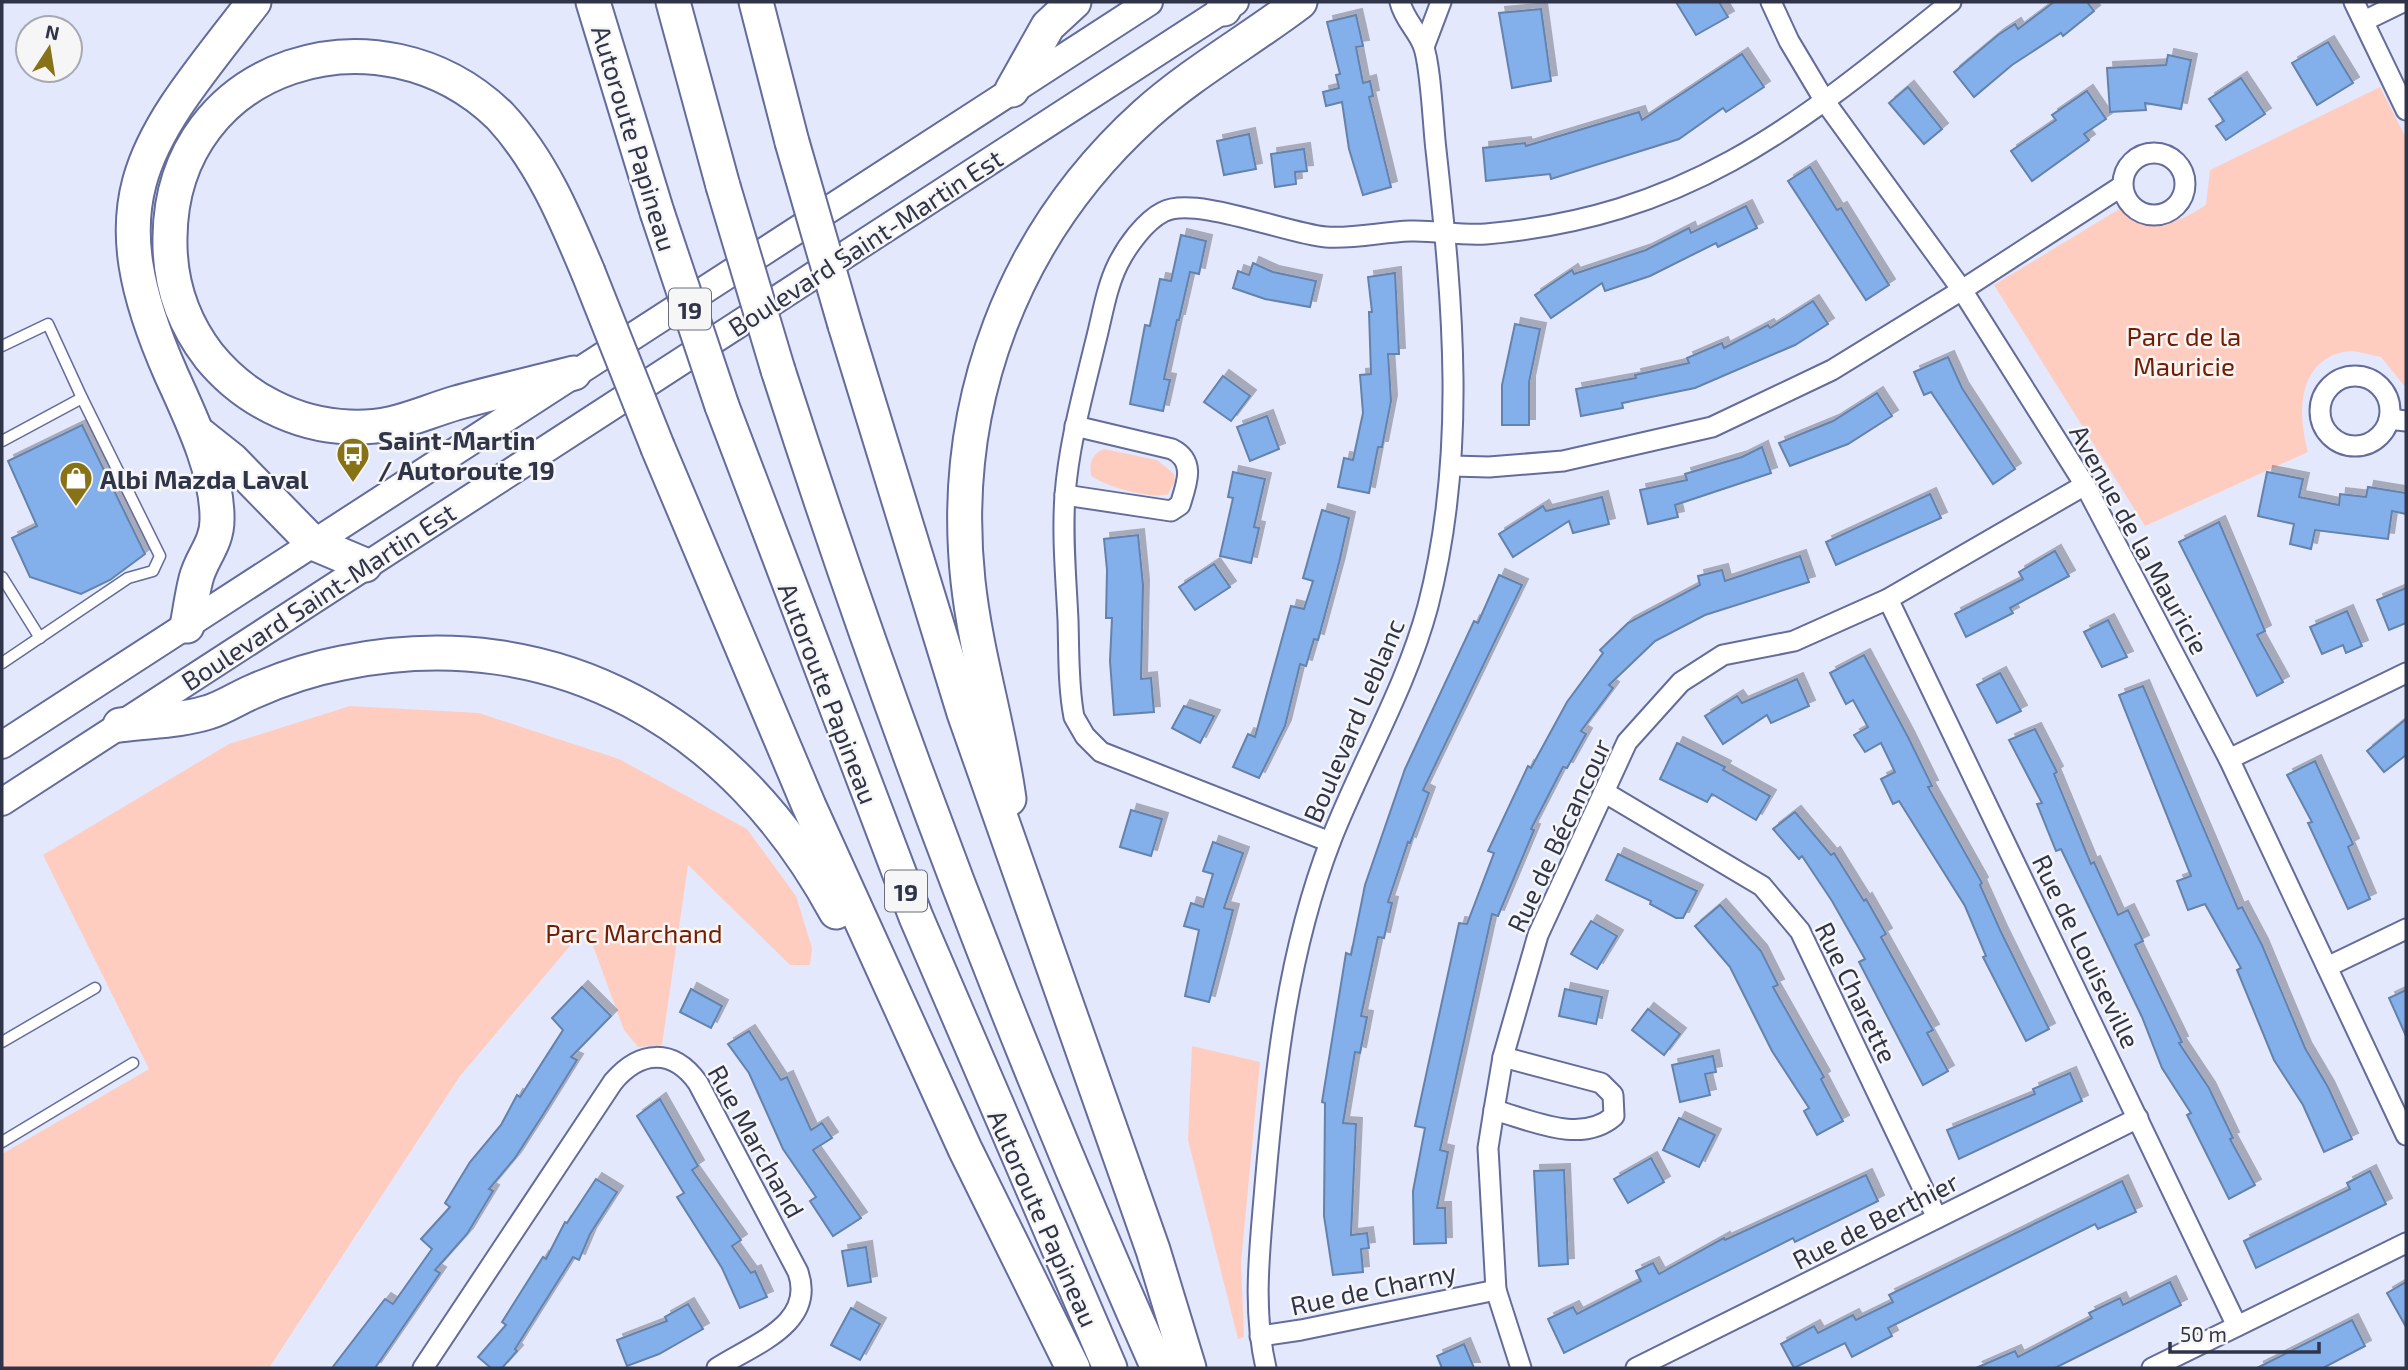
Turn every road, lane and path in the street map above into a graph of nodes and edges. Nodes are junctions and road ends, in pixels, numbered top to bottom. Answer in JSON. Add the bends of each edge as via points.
{"nodes":[{"id":1,"x":254,"y":2,"type":"edge"},
{"id":2,"x":586,"y":2,"type":"edge"},
{"id":3,"x":593,"y":2,"type":"edge"},
{"id":4,"x":673,"y":2,"type":"edge"},
{"id":5,"x":756,"y":2,"type":"edge"},
{"id":6,"x":1074,"y":2,"type":"edge"},
{"id":7,"x":1149,"y":2,"type":"edge"},
{"id":8,"x":1300,"y":2,"type":"edge"},
{"id":9,"x":1400,"y":2,"type":"edge"},
{"id":10,"x":1441,"y":2,"type":"edge"},
{"id":11,"x":1771,"y":2,"type":"edge"},
{"id":12,"x":1951,"y":2,"type":"edge"},
{"id":13,"x":2354,"y":2,"type":"edge"},
{"id":14,"x":2403,"y":2,"type":"edge"},
{"id":15,"x":1228,"y":4,"type":"edge"},
{"id":16,"x":2364,"y":21,"type":"junction"},
{"id":17,"x":1424,"y":47,"type":"junction"},
{"id":18,"x":1012,"y":90,"type":"junction"},
{"id":19,"x":1826,"y":103,"type":"junction"},
{"id":20,"x":2406,"y":110,"type":"edge"},
{"id":21,"x":640,"y":160,"type":"junction"},
{"id":22,"x":2123,"y":186,"type":"dead end"},
{"id":23,"x":1446,"y":234,"type":"junction"},
{"id":24,"x":1962,"y":290,"type":"junction"},
{"id":25,"x":2,"y":346,"type":"edge"},
{"id":26,"x":574,"y":373,"type":"junction"},
{"id":27,"x":82,"y":398,"type":"junction"},
{"id":28,"x":1075,"y":426,"type":"junction"},
{"id":29,"x":198,"y":432,"type":"junction"},
{"id":30,"x":2,"y":442,"type":"edge"},
{"id":31,"x":1452,"y":466,"type":"junction"},
{"id":32,"x":2085,"y":485,"type":"junction"},
{"id":33,"x":1065,"y":495,"type":"junction"},
{"id":34,"x":313,"y":543,"type":"junction"},
{"id":35,"x":365,"y":565,"type":"junction"},
{"id":36,"x":2,"y":577,"type":"edge"},
{"id":37,"x":1888,"y":598,"type":"junction"},
{"id":38,"x":187,"y":626,"type":"junction"},
{"id":39,"x":40,"y":638,"type":"junction"},
{"id":40,"x":2,"y":663,"type":"edge"},
{"id":41,"x":2406,"y":673,"type":"edge"},
{"id":42,"x":120,"y":725,"type":"junction"},
{"id":43,"x":2,"y":745,"type":"edge"},
{"id":44,"x":2229,"y":759,"type":"junction"},
{"id":45,"x":1604,"y":792,"type":"junction"},
{"id":46,"x":5,"y":794,"type":"edge"},
{"id":47,"x":1330,"y":842,"type":"junction"},
{"id":48,"x":1019,"y":875,"type":"junction"},
{"id":49,"x":2406,"y":929,"type":"edge"},
{"id":50,"x":2327,"y":967,"type":"junction"},
{"id":51,"x":884,"y":971,"type":"junction"},
{"id":52,"x":95,"y":988,"type":"dead end"},
{"id":53,"x":2,"y":1042,"type":"edge"},
{"id":54,"x":1503,"y":1057,"type":"junction"},
{"id":55,"x":132,"y":1063,"type":"dead end"},
{"id":56,"x":1494,"y":1110,"type":"junction"},
{"id":57,"x":2138,"y":1118,"type":"junction"},
{"id":58,"x":2406,"y":1135,"type":"edge"},
{"id":59,"x":2,"y":1142,"type":"edge"},
{"id":60,"x":1937,"y":1218,"type":"junction"},
{"id":61,"x":2406,"y":1243,"type":"edge"},
{"id":62,"x":1496,"y":1290,"type":"junction"},
{"id":63,"x":2237,"y":1326,"type":"junction"},
{"id":64,"x":1260,"y":1336,"type":"junction"},
{"id":65,"x":423,"y":1368,"type":"edge"},
{"id":66,"x":717,"y":1368,"type":"edge"},
{"id":67,"x":1073,"y":1368,"type":"edge"},
{"id":68,"x":1110,"y":1368,"type":"edge"},
{"id":69,"x":1158,"y":1368,"type":"edge"},
{"id":70,"x":1189,"y":1368,"type":"edge"},
{"id":71,"x":1266,"y":1368,"type":"edge"},
{"id":72,"x":1521,"y":1368,"type":"edge"},
{"id":73,"x":1636,"y":1368,"type":"edge"},
{"id":74,"x":2152,"y":1368,"type":"edge"}],
"edges":[{"from":1,"to":29,"type":"highway","via":[[162,124],[148,152],[135,202],[133,251],[144,307]]},
{"from":2,"to":21,"type":"highway"},
{"from":3,"to":21,"type":"highway","name":"Autoroute Papineau","number":"19"},
{"from":4,"to":69,"type":"highway","name":"Autoroute Papineau","number":"19","bridge":true,"via":[[778,370],[859,615],[954,875],[1071,1170]]},
{"from":5,"to":48,"type":"highway","bridge":true,"via":[[792,142],[921,579]]},
{"from":6,"to":18,"type":"highway","via":[[1048,26]]},
{"from":7,"to":18,"type":"main road","name":"Boulevard Saint-Martin Est"},
{"from":8,"to":48,"type":"highway","via":[[1165,98],[1099,161],[1041,238],[988,354],[970,428],[965,544],[976,636],[1003,758]]},
{"from":9,"to":17,"type":"street","name":"Boulevard Leblanc"},
{"from":10,"to":17,"type":"street","name":"Boulevard Leblanc"},
{"from":11,"to":19,"type":"street","name":"Avenue de la Mauricie"},
{"from":12,"to":19,"type":"street"},
{"from":13,"to":16,"type":"street"},
{"from":14,"to":16,"type":"street"},
{"from":15,"to":35,"type":"main road","name":"Boulevard Saint-Martin Est"},
{"from":16,"to":20,"type":"street"},
{"from":17,"to":23,"type":"street","name":"Boulevard Leblanc"},
{"from":18,"to":26,"type":"main road","name":"Boulevard Saint-Martin Est"},
{"from":19,"to":23,"type":"street","via":[[1727,165],[1650,200],[1544,227]]},
{"from":19,"to":24,"type":"street","name":"Avenue de la Mauricie"},
{"from":21,"to":68,"type":"highway","name":"Autoroute Papineau","number":"19","bridge":true,"via":[[722,406],[916,917]]},
{"from":22,"to":24,"type":"street"},
{"from":23,"to":28,"type":"street","via":[[1407,231],[1323,237],[1197,208],[1167,209],[1145,227],[1116,270]]},
{"from":23,"to":31,"type":"street","name":"Boulevard Leblanc","via":[[1454,370]]},
{"from":24,"to":31,"type":"street","via":[[1832,370],[1712,427],[1563,461]]},
{"from":24,"to":32,"type":"street","name":"Avenue de la Mauricie"},
{"from":25,"to":27,"type":"lane","via":[[48,324]]},
{"from":26,"to":34,"type":"main road","name":"Boulevard Saint-Martin Est"},
{"from":26,"to":51,"type":"highway","bridge":true,"via":[[388,425],[327,424],[279,410],[248,393],[204,350],[187,322],[170,261],[173,204],[186,161],[198,140],[239,94],[269,74],[308,59],[344,53],[379,53],[414,61],[467,88],[500,117],[539,169],[588,272],[767,711]]},
{"from":27,"to":30,"type":"lane"},
{"from":27,"to":39,"type":"lane","via":[[157,545],[160,563],[153,571],[128,578]]},
{"from":28,"to":33,"type":"street"},
{"from":28,"to":33,"type":"street","via":[[1172,449],[1184,457],[1189,468],[1180,505],[1171,511]]},
{"from":29,"to":34,"type":"highway"},
{"from":29,"to":38,"type":"highway","via":[[217,520],[214,542],[196,576]]},
{"from":31,"to":47,"type":"street","name":"Boulevard Leblanc","via":[[1444,535],[1420,632],[1396,697]]},
{"from":32,"to":37,"type":"street","name":"Rue de Bécancour"},
{"from":32,"to":44,"type":"street","name":"Avenue de la Mauricie"},
{"from":33,"to":47,"type":"street","via":[[1072,704],[1085,736],[1111,757]]},
{"from":34,"to":35,"type":"highway"},
{"from":34,"to":38,"type":"main road","name":"Boulevard Saint-Martin Est"},
{"from":35,"to":42,"type":"main road","name":"Boulevard Saint-Martin Est"},
{"from":36,"to":39,"type":"lane"},
{"from":37,"to":45,"type":"street","name":"Rue de Bécancour","via":[[1794,641],[1724,655],[1681,682],[1627,742]]},
{"from":37,"to":57,"type":"street","name":"Rue de Louiseville"},
{"from":38,"to":43,"type":"main road","name":"Boulevard Saint-Martin Est"},
{"from":39,"to":40,"type":"lane"},
{"from":41,"to":44,"type":"street"},
{"from":42,"to":46,"type":"main road","name":"Boulevard Saint-Martin Est"},
{"from":42,"to":51,"type":"highway","via":[[209,712],[287,677],[381,656],[475,655],[565,673],[651,710],[732,771],[794,842],[841,922]]},
{"from":44,"to":50,"type":"street","name":"Avenue de la Mauricie"},
{"from":45,"to":54,"type":"street","name":"Rue de Bécancour","via":[[1538,935]]},
{"from":45,"to":60,"type":"street","name":"Rue Charette","via":[[1762,886],[1800,931]]},
{"from":47,"to":64,"type":"street","name":"Boulevard Leblanc","via":[[1301,934],[1283,1027],[1258,1265]]},
{"from":48,"to":70,"type":"highway","via":[[1153,1250]]},
{"from":49,"to":50,"type":"street"},
{"from":50,"to":58,"type":"street","name":"Avenue de la Mauricie"},
{"from":51,"to":67,"type":"highway"},
{"from":52,"to":53,"type":"lane"},
{"from":54,"to":56,"type":"street","name":"Rue de Bécancour"},
{"from":54,"to":56,"type":"street","via":[[1601,1083],[1613,1095],[1614,1116],[1603,1126],[1572,1131]]},
{"from":55,"to":59,"type":"lane"},
{"from":56,"to":62,"type":"street","name":"Rue de Bécancour","via":[[1488,1148]]},
{"from":57,"to":60,"type":"street","name":"Rue de Berthier"},
{"from":57,"to":63,"type":"street","name":"Rue de Louiseville"},
{"from":60,"to":73,"type":"street","name":"Rue de Berthier"},
{"from":61,"to":63,"type":"street"},
{"from":62,"to":64,"type":"street","name":"Rue de Charny"},
{"from":62,"to":72,"type":"street","name":"Rue de Bécancour"},
{"from":63,"to":74,"type":"street"},
{"from":64,"to":71,"type":"street","name":"Boulevard Leblanc"},
{"from":65,"to":66,"type":"street","name":"Rue Marchand","via":[[613,1082],[629,1065],[650,1057],[677,1062],[698,1083],[801,1282],[802,1300],[793,1318]]}]}
